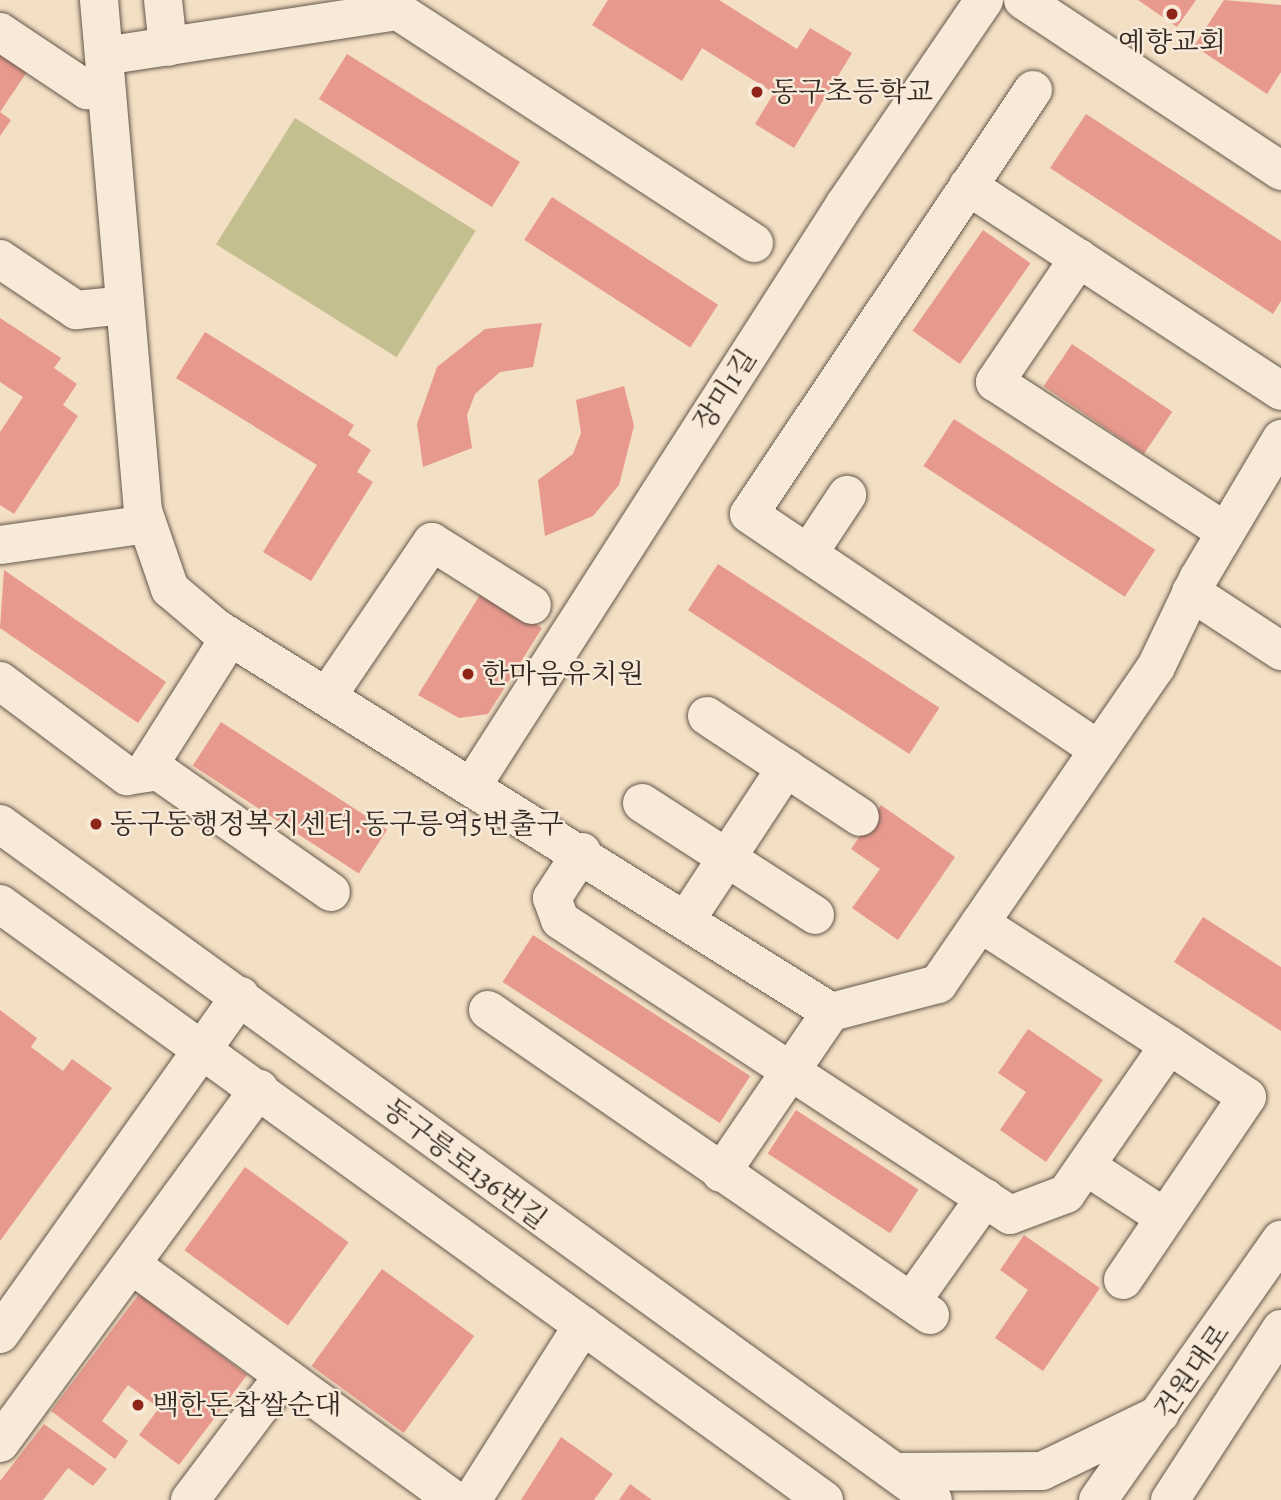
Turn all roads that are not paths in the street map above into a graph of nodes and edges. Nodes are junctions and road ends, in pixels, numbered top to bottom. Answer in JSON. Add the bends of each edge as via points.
{"nodes":[{"id":1,"x":99,"y":0,"type":"edge"},
{"id":2,"x":163,"y":0,"type":"edge"},
{"id":3,"x":984,"y":0,"type":"edge"},
{"id":4,"x":1023,"y":0,"type":"edge"},
{"id":5,"x":0,"y":32,"type":"edge"},
{"id":6,"x":167,"y":47,"type":"junction"},
{"id":7,"x":105,"y":71,"type":"junction"},
{"id":8,"x":1032,"y":90,"type":"dead end"},
{"id":9,"x":1281,"y":171,"type":"edge"},
{"id":10,"x":968,"y":186,"type":"junction"},
{"id":11,"x":754,"y":243,"type":"dead end"},
{"id":12,"x":1079,"y":258,"type":"junction"},
{"id":13,"x":0,"y":259,"type":"edge"},
{"id":14,"x":125,"y":305,"type":"junction"},
{"id":15,"x":1281,"y":391,"type":"edge"},
{"id":16,"x":1281,"y":439,"type":"edge"},
{"id":17,"x":847,"y":495,"type":"dead end"},
{"id":18,"x":147,"y":524,"type":"junction"},
{"id":19,"x":1226,"y":532,"type":"junction"},
{"id":20,"x":0,"y":546,"type":"edge"},
{"id":21,"x":808,"y":554,"type":"junction"},
{"id":22,"x":1191,"y":592,"type":"junction"},
{"id":23,"x":532,"y":606,"type":"dead end"},
{"id":24,"x":230,"y":637,"type":"junction"},
{"id":25,"x":1281,"y":650,"type":"edge"},
{"id":26,"x":0,"y":681,"type":"edge"},
{"id":27,"x":328,"y":695,"type":"junction"},
{"id":28,"x":707,"y":716,"type":"dead end"},
{"id":29,"x":1099,"y":750,"type":"junction"},
{"id":30,"x":786,"y":768,"type":"junction"},
{"id":31,"x":144,"y":773,"type":"junction"},
{"id":32,"x":472,"y":786,"type":"junction"},
{"id":33,"x":642,"y":803,"type":"dead end"},
{"id":34,"x":860,"y":817,"type":"dead end"},
{"id":35,"x":0,"y":824,"type":"edge"},
{"id":36,"x":582,"y":852,"type":"junction"},
{"id":37,"x":727,"y":858,"type":"junction"},
{"id":38,"x":331,"y":892,"type":"dead end"},
{"id":39,"x":0,"y":904,"type":"edge"},
{"id":40,"x":815,"y":915,"type":"dead end"},
{"id":41,"x":686,"y":920,"type":"junction"},
{"id":42,"x":980,"y":923,"type":"junction"},
{"id":43,"x":240,"y":996,"type":"junction"},
{"id":44,"x":488,"y":1010,"type":"dead end"},
{"id":45,"x":831,"y":1012,"type":"junction"},
{"id":46,"x":1169,"y":1045,"type":"junction"},
{"id":47,"x":202,"y":1051,"type":"junction"},
{"id":48,"x":793,"y":1068,"type":"junction"},
{"id":49,"x":259,"y":1089,"type":"junction"},
{"id":50,"x":1086,"y":1166,"type":"junction"},
{"id":51,"x":721,"y":1173,"type":"junction"},
{"id":52,"x":985,"y":1198,"type":"junction"},
{"id":53,"x":1164,"y":1217,"type":"junction"},
{"id":54,"x":1281,"y":1240,"type":"edge"},
{"id":55,"x":132,"y":1265,"type":"junction"},
{"id":56,"x":1123,"y":1280,"type":"dead end"},
{"id":57,"x":583,"y":1325,"type":"junction"},
{"id":58,"x":1281,"y":1329,"type":"edge"},
{"id":59,"x":0,"y":1334,"type":"edge"},
{"id":60,"x":283,"y":1376,"type":"junction"},
{"id":61,"x":1166,"y":1411,"type":"junction"},
{"id":62,"x":0,"y":1443,"type":"edge"},
{"id":63,"x":775,"y":1462,"type":"junction"},
{"id":64,"x":899,"y":1472,"type":"junction"},
{"id":65,"x":1177,"y":1492,"type":"edge"},
{"id":66,"x":190,"y":1500,"type":"edge"},
{"id":67,"x":454,"y":1500,"type":"edge"},
{"id":68,"x":472,"y":1500,"type":"edge"},
{"id":69,"x":810,"y":1500,"type":"edge"},
{"id":70,"x":824,"y":1500,"type":"edge"},
{"id":71,"x":933,"y":1500,"type":"edge"},
{"id":72,"x":1098,"y":1500,"type":"edge"}],
"edges":[{"from":1,"to":7,"type":"street"},
{"from":2,"to":6,"type":"street"},
{"from":3,"to":32,"type":"street","name":"장미1길","via":[[845,204]]},
{"from":4,"to":9,"type":"street"},
{"from":5,"to":7,"type":"street","via":[[87,90]]},
{"from":6,"to":7,"type":"street"},
{"from":6,"to":11,"type":"street","via":[[398,11]]},
{"from":7,"to":14,"type":"street"},
{"from":8,"to":10,"type":"street"},
{"from":10,"to":12,"type":"street"},
{"from":10,"to":21,"type":"street","via":[[749,514]]},
{"from":12,"to":15,"type":"street"},
{"from":12,"to":19,"type":"street","via":[[995,382]]},
{"from":13,"to":14,"type":"street","via":[[76,310]]},
{"from":14,"to":18,"type":"street"},
{"from":16,"to":19,"type":"street"},
{"from":17,"to":21,"type":"street"},
{"from":18,"to":20,"type":"street"},
{"from":18,"to":24,"type":"street","via":[[170,589]]},
{"from":19,"to":22,"type":"street"},
{"from":21,"to":29,"type":"street"},
{"from":22,"to":25,"type":"street"},
{"from":22,"to":29,"type":"street","via":[[1156,667]]},
{"from":23,"to":27,"type":"street","via":[[432,542]]},
{"from":24,"to":27,"type":"street"},
{"from":24,"to":31,"type":"street"},
{"from":26,"to":31,"type":"street","via":[[127,776]]},
{"from":27,"to":32,"type":"street"},
{"from":28,"to":30,"type":"street"},
{"from":29,"to":42,"type":"street"},
{"from":30,"to":34,"type":"street"},
{"from":30,"to":37,"type":"street"},
{"from":31,"to":38,"type":"street","via":[[158,771]]},
{"from":32,"to":36,"type":"street"},
{"from":33,"to":37,"type":"street"},
{"from":35,"to":43,"type":"street","name":"동구릉로136번길"},
{"from":36,"to":41,"type":"street"},
{"from":36,"to":48,"type":"street","via":[[552,898],[560,920]]},
{"from":37,"to":40,"type":"street"},
{"from":37,"to":41,"type":"street"},
{"from":39,"to":47,"type":"street"},
{"from":41,"to":45,"type":"street"},
{"from":42,"to":45,"type":"street","via":[[938,984]]},
{"from":42,"to":46,"type":"street"},
{"from":43,"to":47,"type":"street"},
{"from":43,"to":64,"type":"street","name":"동구릉로136번길","via":[[618,1278]]},
{"from":44,"to":51,"type":"street"},
{"from":45,"to":48,"type":"street"},
{"from":46,"to":50,"type":"street"},
{"from":46,"to":53,"type":"street","via":[[1247,1097]]},
{"from":47,"to":49,"type":"street"},
{"from":47,"to":59,"type":"street"},
{"from":48,"to":51,"type":"street"},
{"from":48,"to":52,"type":"street"},
{"from":49,"to":55,"type":"street"},
{"from":49,"to":57,"type":"street"},
{"from":50,"to":52,"type":"street","via":[[1066,1194],[1010,1215]]},
{"from":50,"to":53,"type":"street"},
{"from":51,"to":52,"type":"street","via":[[920,1309]]},
{"from":53,"to":56,"type":"street"},
{"from":54,"to":61,"type":"street","name":"건원대로"},
{"from":55,"to":60,"type":"street"},
{"from":55,"to":62,"type":"street"},
{"from":57,"to":63,"type":"street"},
{"from":57,"to":68,"type":"street"},
{"from":58,"to":65,"type":"street","name":"건원대로"},
{"from":60,"to":66,"type":"street"},
{"from":60,"to":67,"type":"street"},
{"from":61,"to":64,"type":"street","via":[[1042,1471]]},
{"from":61,"to":72,"type":"street","name":"건원대로"},
{"from":63,"to":69,"type":"street"},
{"from":63,"to":70,"type":"street"},
{"from":64,"to":71,"type":"street","name":"동구릉로136번길"}]}
